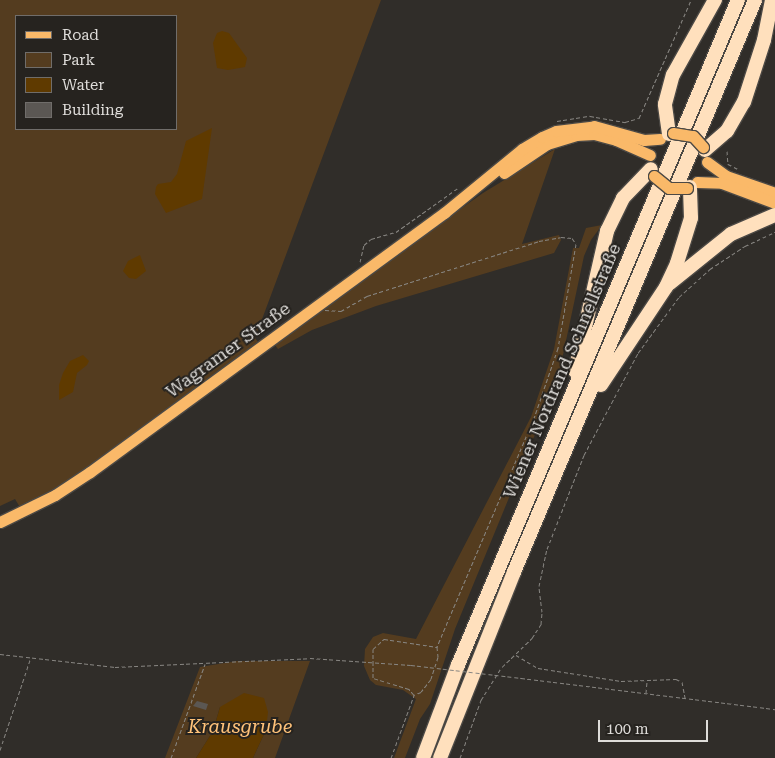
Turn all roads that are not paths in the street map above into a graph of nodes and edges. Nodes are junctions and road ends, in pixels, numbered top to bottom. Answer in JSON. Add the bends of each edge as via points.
{"nodes":[{"id":1,"x":716,"y":0,"type":"edge"},
{"id":2,"x":738,"y":0,"type":"edge"},
{"id":3,"x":755,"y":0,"type":"edge"},
{"id":4,"x":772,"y":0,"type":"edge"},
{"id":5,"x":667,"y":135,"type":"junction"},
{"id":6,"x":617,"y":136,"type":"junction"},
{"id":7,"x":705,"y":153,"type":"junction"},
{"id":8,"x":651,"y":167,"type":"junction"},
{"id":9,"x":691,"y":186,"type":"junction"},
{"id":10,"x":775,"y":193,"type":"edge"},
{"id":11,"x":775,"y":202,"type":"edge"},
{"id":12,"x":775,"y":215,"type":"edge"},
{"id":13,"x":666,"y":286,"type":"junction"},
{"id":14,"x":570,"y":401,"type":"junction"},
{"id":15,"x":584,"y":404,"type":"junction"},
{"id":16,"x":0,"y":522,"type":"edge"},
{"id":17,"x":423,"y":758,"type":"edge"},
{"id":18,"x":440,"y":758,"type":"edge"}],
"edges":[{"from":1,"to":5,"type":"highway","via":[[673,75],[665,104]]},
{"from":2,"to":14,"type":"highway","name":"Wiener Nordrand Schnellstraße"},
{"from":3,"to":15,"type":"highway","name":"Wiener Nordrand Schnellstraße"},
{"from":4,"to":7,"type":"highway","via":[[764,40],[744,102],[727,131]]},
{"from":5,"to":6,"type":"main road","via":[[644,140]]},
{"from":5,"to":7,"type":"main road","bridge":true,"via":[[693,136]]},
{"from":5,"to":8,"type":"main road"},
{"from":6,"to":8,"type":"main road"},
{"from":6,"to":16,"type":"main road","name":"Wagramer Straße","via":[[594,126],[556,131],[522,149],[468,195],[90,472],[55,495]]},
{"from":7,"to":9,"type":"main road"},
{"from":7,"to":10,"type":"main road","via":[[726,176]]},
{"from":8,"to":9,"type":"main road","bridge":true,"via":[[669,188]]},
{"from":8,"to":14,"type":"highway","via":[[623,198],[602,247],[571,381]]},
{"from":9,"to":11,"type":"main road","via":[[722,183]]},
{"from":9,"to":13,"type":"highway","via":[[689,232]]},
{"from":12,"to":13,"type":"highway","via":[[720,241]]},
{"from":13,"to":15,"type":"highway","via":[[596,393]]},
{"from":14,"to":17,"type":"highway","name":"Wiener Nordrand Schnellstraße","via":[[458,665]]},
{"from":15,"to":18,"type":"highway","name":"Wiener Nordrand Schnellstraße"}]}
